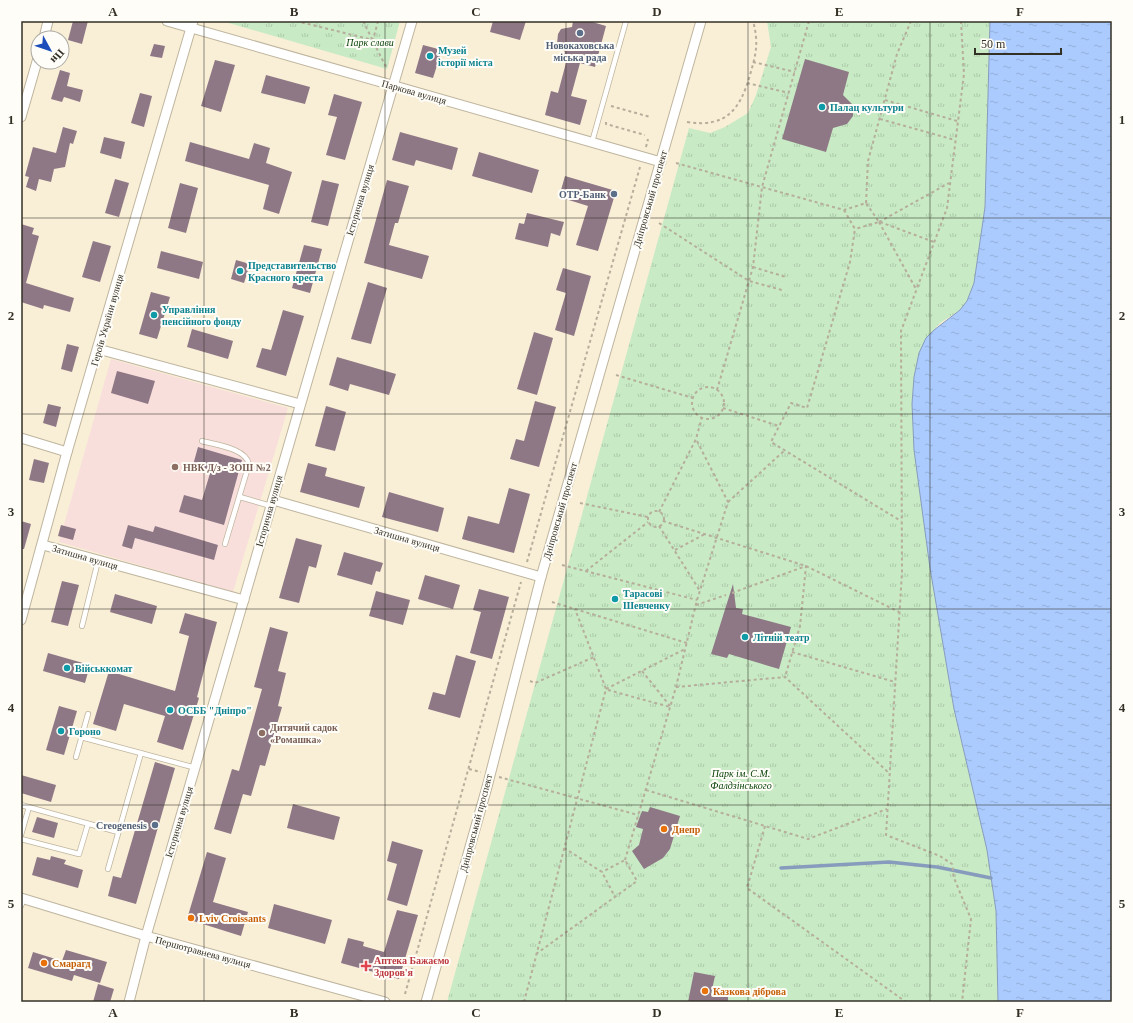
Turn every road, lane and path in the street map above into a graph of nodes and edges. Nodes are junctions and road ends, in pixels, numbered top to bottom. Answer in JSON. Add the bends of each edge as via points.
{"nodes":[{"id":1,"x":167,"y":21,"type":"edge"},
{"id":2,"x":296,"y":21,"type":"edge"},
{"id":3,"x":364,"y":21,"type":"edge"},
{"id":4,"x":378,"y":21,"type":"edge"},
{"id":5,"x":412,"y":21,"type":"edge"},
{"id":6,"x":626,"y":21,"type":"edge"},
{"id":7,"x":701,"y":21,"type":"edge"},
{"id":8,"x":752,"y":21,"type":"edge"},
{"id":9,"x":809,"y":21,"type":"edge"},
{"id":10,"x":911,"y":21,"type":"edge"},
{"id":11,"x":961,"y":21,"type":"edge"},
{"id":12,"x":192,"y":24,"type":"edge"},
{"id":13,"x":373,"y":40,"type":"junction"},
{"id":14,"x":754,"y":62,"type":"junction"},
{"id":15,"x":387,"y":69,"type":"dead end"},
{"id":16,"x":35,"y":70,"type":"edge"},
{"id":17,"x":795,"y":72,"type":"junction"},
{"id":18,"x":747,"y":82,"type":"junction"},
{"id":19,"x":394,"y":86,"type":"junction"},
{"id":20,"x":789,"y":93,"type":"junction"},
{"id":21,"x":613,"y":99,"type":"dead end"},
{"id":22,"x":885,"y":100,"type":"junction"},
{"id":23,"x":611,"y":106,"type":"junction"},
{"id":24,"x":609,"y":112,"type":"dead end"},
{"id":25,"x":21,"y":117,"type":"edge"},
{"id":26,"x":650,"y":117,"type":"dead end"},
{"id":27,"x":607,"y":118,"type":"dead end"},
{"id":28,"x":880,"y":119,"type":"junction"},
{"id":29,"x":957,"y":121,"type":"junction"},
{"id":30,"x":687,"y":122,"type":"dead end"},
{"id":31,"x":645,"y":135,"type":"dead end"},
{"id":32,"x":955,"y":140,"type":"junction"},
{"id":33,"x":592,"y":142,"type":"junction"},
{"id":34,"x":661,"y":162,"type":"junction"},
{"id":35,"x":676,"y":163,"type":"dead end"},
{"id":36,"x":949,"y":183,"type":"junction"},
{"id":37,"x":762,"y":186,"type":"junction"},
{"id":38,"x":866,"y":203,"type":"junction"},
{"id":39,"x":844,"y":210,"type":"junction"},
{"id":40,"x":879,"y":222,"type":"junction"},
{"id":41,"x":659,"y":223,"type":"dead end"},
{"id":42,"x":855,"y":228,"type":"junction"},
{"id":43,"x":934,"y":242,"type":"junction"},
{"id":44,"x":753,"y":267,"type":"junction"},
{"id":45,"x":786,"y":277,"type":"dead end"},
{"id":46,"x":749,"y":281,"type":"junction"},
{"id":47,"x":916,"y":289,"type":"junction"},
{"id":48,"x":782,"y":290,"type":"dead end"},
{"id":49,"x":98,"y":349,"type":"junction"},
{"id":50,"x":616,"y":375,"type":"dead end"},
{"id":51,"x":717,"y":390,"type":"junction"},
{"id":52,"x":693,"y":398,"type":"junction"},
{"id":53,"x":300,"y":404,"type":"junction"},
{"id":54,"x":723,"y":408,"type":"junction"},
{"id":55,"x":702,"y":417,"type":"junction"},
{"id":56,"x":779,"y":426,"type":"junction"},
{"id":57,"x":21,"y":438,"type":"edge"},
{"id":58,"x":696,"y":439,"type":"junction"},
{"id":59,"x":202,"y":441,"type":"dead end"},
{"id":60,"x":785,"y":450,"type":"junction"},
{"id":61,"x":67,"y":452,"type":"junction"},
{"id":62,"x":240,"y":497,"type":"junction"},
{"id":63,"x":728,"y":502,"type":"junction"},
{"id":64,"x":272,"y":503,"type":"junction"},
{"id":65,"x":580,"y":503,"type":"dead end"},
{"id":66,"x":659,"y":512,"type":"junction"},
{"id":67,"x":648,"y":517,"type":"junction"},
{"id":68,"x":663,"y":521,"type":"junction"},
{"id":69,"x":901,"y":521,"type":"junction"},
{"id":70,"x":648,"y":522,"type":"junction"},
{"id":71,"x":659,"y":526,"type":"junction"},
{"id":72,"x":705,"y":534,"type":"junction"},
{"id":73,"x":718,"y":537,"type":"junction"},
{"id":74,"x":225,"y":544,"type":"dead end"},
{"id":75,"x":42,"y":545,"type":"junction"},
{"id":76,"x":675,"y":550,"type":"junction"},
{"id":77,"x":98,"y":561,"type":"junction"},
{"id":78,"x":562,"y":565,"type":"dead end"},
{"id":79,"x":806,"y":566,"type":"junction"},
{"id":80,"x":586,"y":571,"type":"junction"},
{"id":81,"x":541,"y":577,"type":"junction"},
{"id":82,"x":700,"y":591,"type":"junction"},
{"id":83,"x":732,"y":592,"type":"dead end"},
{"id":84,"x":726,"y":595,"type":"dead end"},
{"id":85,"x":244,"y":600,"type":"junction"},
{"id":86,"x":697,"y":600,"type":"junction"},
{"id":87,"x":552,"y":602,"type":"dead end"},
{"id":88,"x":696,"y":605,"type":"junction"},
{"id":89,"x":575,"y":609,"type":"junction"},
{"id":90,"x":899,"y":612,"type":"junction"},
{"id":91,"x":21,"y":620,"type":"edge"},
{"id":92,"x":82,"y":626,"type":"dead end"},
{"id":93,"x":687,"y":643,"type":"junction"},
{"id":94,"x":686,"y":649,"type":"junction"},
{"id":95,"x":792,"y":652,"type":"junction"},
{"id":96,"x":594,"y":657,"type":"junction"},
{"id":97,"x":642,"y":671,"type":"junction"},
{"id":98,"x":785,"y":677,"type":"junction"},
{"id":99,"x":530,"y":681,"type":"dead end"},
{"id":100,"x":895,"y":682,"type":"junction"},
{"id":101,"x":676,"y":687,"type":"junction"},
{"id":102,"x":606,"y":690,"type":"junction"},
{"id":103,"x":670,"y":707,"type":"junction"},
{"id":104,"x":88,"y":714,"type":"dead end"},
{"id":105,"x":82,"y":737,"type":"junction"},
{"id":106,"x":141,"y":753,"type":"junction"},
{"id":107,"x":76,"y":758,"type":"dead end"},
{"id":108,"x":196,"y":768,"type":"junction"},
{"id":109,"x":469,"y":769,"type":"dead end"},
{"id":110,"x":889,"y":773,"type":"junction"},
{"id":111,"x":490,"y":774,"type":"junction"},
{"id":112,"x":646,"y":790,"type":"junction"},
{"id":113,"x":578,"y":798,"type":"junction"},
{"id":114,"x":21,"y":805,"type":"edge"},
{"id":115,"x":29,"y":807,"type":"junction"},
{"id":116,"x":887,"y":809,"type":"junction"},
{"id":117,"x":638,"y":815,"type":"junction"},
{"id":118,"x":88,"y":824,"type":"junction"},
{"id":119,"x":765,"y":826,"type":"junction"},
{"id":120,"x":118,"y":832,"type":"junction"},
{"id":121,"x":21,"y":835,"type":"edge"},
{"id":122,"x":21,"y":839,"type":"edge"},
{"id":123,"x":564,"y":848,"type":"junction"},
{"id":124,"x":625,"y":860,"type":"junction"},
{"id":125,"x":108,"y":869,"type":"dead end"},
{"id":126,"x":602,"y":872,"type":"junction"},
{"id":127,"x":615,"y":897,"type":"junction"},
{"id":128,"x":22,"y":901,"type":"edge"},
{"id":129,"x":146,"y":936,"type":"junction"},
{"id":130,"x":536,"y":954,"type":"junction"},
{"id":131,"x":129,"y":1002,"type":"edge"},
{"id":132,"x":385,"y":1002,"type":"edge"},
{"id":133,"x":426,"y":1002,"type":"edge"},
{"id":134,"x":524,"y":1002,"type":"edge"},
{"id":135,"x":906,"y":1002,"type":"edge"},
{"id":136,"x":962,"y":1002,"type":"edge"}],
"edges":[{"from":1,"to":12,"type":"street","name":"Паркова вулиця"},
{"from":2,"to":13,"type":"path"},
{"from":3,"to":13,"type":"path"},
{"from":4,"to":13,"type":"path"},
{"from":5,"to":19,"type":"street","name":"Історична вулиця"},
{"from":6,"to":33,"type":"lane"},
{"from":7,"to":34,"type":"street","name":"Дніпровський проспект"},
{"from":8,"to":14,"type":"path","via":[[757,36]]},
{"from":9,"to":17,"type":"path"},
{"from":10,"to":22,"type":"path","via":[[897,54]]},
{"from":11,"to":29,"type":"path","via":[[964,74]]},
{"from":12,"to":19,"type":"street","name":"Паркова вулиця"},
{"from":12,"to":49,"type":"street","name":"Героїв України вулиця"},
{"from":13,"to":15,"type":"path"},
{"from":14,"to":17,"type":"path"},
{"from":14,"to":18,"type":"path"},
{"from":16,"to":25,"type":"street"},
{"from":17,"to":20,"type":"path"},
{"from":18,"to":20,"type":"path"},
{"from":18,"to":30,"type":"path","via":[[744,94],[734,110],[722,119],[704,124]]},
{"from":19,"to":33,"type":"street","name":"Паркова вулиця"},
{"from":19,"to":53,"type":"street","name":"Історична вулиця"},
{"from":20,"to":37,"type":"path"},
{"from":21,"to":23,"type":"path"},
{"from":22,"to":28,"type":"path"},
{"from":22,"to":29,"type":"path"},
{"from":23,"to":24,"type":"path"},
{"from":23,"to":26,"type":"path"},
{"from":27,"to":31,"type":"path","via":[[606,124]]},
{"from":28,"to":32,"type":"path"},
{"from":28,"to":38,"type":"path","via":[[868,161]]},
{"from":29,"to":32,"type":"path"},
{"from":32,"to":36,"type":"path"},
{"from":33,"to":34,"type":"street","name":"Паркова вулиця"},
{"from":34,"to":81,"type":"street","name":"Дніпровський проспект"},
{"from":35,"to":37,"type":"path"},
{"from":36,"to":40,"type":"path"},
{"from":36,"to":43,"type":"path","via":[[946,208]]},
{"from":37,"to":39,"type":"path"},
{"from":37,"to":44,"type":"path"},
{"from":38,"to":39,"type":"path"},
{"from":38,"to":40,"type":"path"},
{"from":39,"to":42,"type":"path"},
{"from":40,"to":42,"type":"path"},
{"from":40,"to":43,"type":"path"},
{"from":40,"to":47,"type":"path"},
{"from":41,"to":46,"type":"path"},
{"from":42,"to":56,"type":"path","via":[[850,262],[807,408],[791,403]]},
{"from":43,"to":47,"type":"path"},
{"from":44,"to":45,"type":"path"},
{"from":44,"to":46,"type":"path"},
{"from":46,"to":48,"type":"path"},
{"from":46,"to":51,"type":"path"},
{"from":47,"to":69,"type":"path","via":[[901,331]]},
{"from":49,"to":53,"type":"street"},
{"from":49,"to":61,"type":"street","name":"Героїв України вулиця"},
{"from":50,"to":52,"type":"path"},
{"from":51,"to":52,"type":"path","via":[[703,388]]},
{"from":51,"to":54,"type":"path","via":[[723,398]]},
{"from":52,"to":55,"type":"path","via":[[693,408]]},
{"from":53,"to":64,"type":"street","name":"Історична вулиця"},
{"from":54,"to":55,"type":"path","via":[[718,416]]},
{"from":54,"to":56,"type":"path"},
{"from":55,"to":58,"type":"path"},
{"from":56,"to":60,"type":"path","via":[[770,442]]},
{"from":57,"to":61,"type":"street"},
{"from":58,"to":63,"type":"path"},
{"from":58,"to":66,"type":"path"},
{"from":59,"to":62,"type":"lane","via":[[241,453],[248,460]]},
{"from":60,"to":63,"type":"path"},
{"from":60,"to":69,"type":"path"},
{"from":61,"to":75,"type":"street","name":"Героїв України вулиця"},
{"from":62,"to":64,"type":"lane"},
{"from":62,"to":74,"type":"lane"},
{"from":63,"to":73,"type":"path"},
{"from":64,"to":81,"type":"street","name":"Затишна вулиця"},
{"from":64,"to":85,"type":"street","name":"Історична вулиця"},
{"from":65,"to":67,"type":"path"},
{"from":66,"to":67,"type":"path","via":[[652,512]]},
{"from":66,"to":68,"type":"path","via":[[663,516]]},
{"from":67,"to":70,"type":"path"},
{"from":68,"to":71,"type":"path"},
{"from":68,"to":72,"type":"path"},
{"from":69,"to":90,"type":"path","via":[[902,572]]},
{"from":70,"to":71,"type":"path","via":[[654,527]]},
{"from":70,"to":80,"type":"path"},
{"from":71,"to":76,"type":"path"},
{"from":72,"to":73,"type":"path"},
{"from":72,"to":76,"type":"path"},
{"from":73,"to":79,"type":"path"},
{"from":73,"to":82,"type":"path"},
{"from":75,"to":77,"type":"street","name":"Затишна вулиця"},
{"from":75,"to":91,"type":"street","name":"Героїв України вулиця"},
{"from":76,"to":82,"type":"path"},
{"from":77,"to":85,"type":"street","name":"Затишна вулиця"},
{"from":77,"to":92,"type":"lane"},
{"from":78,"to":80,"type":"path"},
{"from":79,"to":83,"type":"path"},
{"from":79,"to":90,"type":"path"},
{"from":79,"to":95,"type":"path","via":[[800,626]]},
{"from":80,"to":86,"type":"path"},
{"from":81,"to":111,"type":"street","name":"Дніпровський проспект"},
{"from":82,"to":86,"type":"path"},
{"from":84,"to":88,"type":"path"},
{"from":85,"to":108,"type":"street","name":"Історична вулиця"},
{"from":86,"to":88,"type":"path"},
{"from":87,"to":89,"type":"path"},
{"from":88,"to":93,"type":"path"},
{"from":89,"to":93,"type":"path"},
{"from":89,"to":96,"type":"path"},
{"from":90,"to":100,"type":"path"},
{"from":93,"to":94,"type":"path"},
{"from":94,"to":97,"type":"path"},
{"from":94,"to":101,"type":"path"},
{"from":95,"to":98,"type":"path"},
{"from":95,"to":100,"type":"path"},
{"from":96,"to":99,"type":"path","via":[[535,683]]},
{"from":96,"to":102,"type":"path"},
{"from":97,"to":102,"type":"path"},
{"from":97,"to":103,"type":"path"},
{"from":98,"to":101,"type":"path"},
{"from":98,"to":110,"type":"path"},
{"from":100,"to":110,"type":"path"},
{"from":101,"to":103,"type":"path"},
{"from":102,"to":103,"type":"path"},
{"from":102,"to":113,"type":"path"},
{"from":103,"to":112,"type":"path"},
{"from":104,"to":105,"type":"lane"},
{"from":105,"to":106,"type":"lane"},
{"from":105,"to":107,"type":"lane"},
{"from":106,"to":108,"type":"lane"},
{"from":106,"to":120,"type":"lane"},
{"from":108,"to":129,"type":"street","name":"Історична вулиця"},
{"from":109,"to":111,"type":"path"},
{"from":110,"to":116,"type":"path"},
{"from":111,"to":113,"type":"path"},
{"from":111,"to":133,"type":"street","name":"Дніпровський проспект"},
{"from":112,"to":117,"type":"path"},
{"from":112,"to":119,"type":"path"},
{"from":113,"to":117,"type":"path"},
{"from":113,"to":123,"type":"path"},
{"from":114,"to":115,"type":"lane"},
{"from":115,"to":118,"type":"lane"},
{"from":115,"to":121,"type":"lane"},
{"from":116,"to":119,"type":"path","via":[[808,839]]},
{"from":116,"to":136,"type":"path","via":[[886,835],[940,856],[952,864],[954,878],[972,919]]},
{"from":117,"to":124,"type":"path"},
{"from":118,"to":120,"type":"lane"},
{"from":118,"to":122,"type":"lane","via":[[79,854]]},
{"from":119,"to":135,"type":"path","via":[[747,888]]},
{"from":120,"to":125,"type":"lane"},
{"from":123,"to":126,"type":"path"},
{"from":123,"to":130,"type":"path"},
{"from":124,"to":126,"type":"path"},
{"from":124,"to":127,"type":"path","via":[[637,881]]},
{"from":126,"to":127,"type":"path"},
{"from":127,"to":130,"type":"path"},
{"from":128,"to":129,"type":"street","name":"Першотравнева вулиця"},
{"from":129,"to":131,"type":"street","name":"Історична вулиця"},
{"from":129,"to":132,"type":"street","name":"Першотравнева вулиця"},
{"from":130,"to":134,"type":"path"}]}
